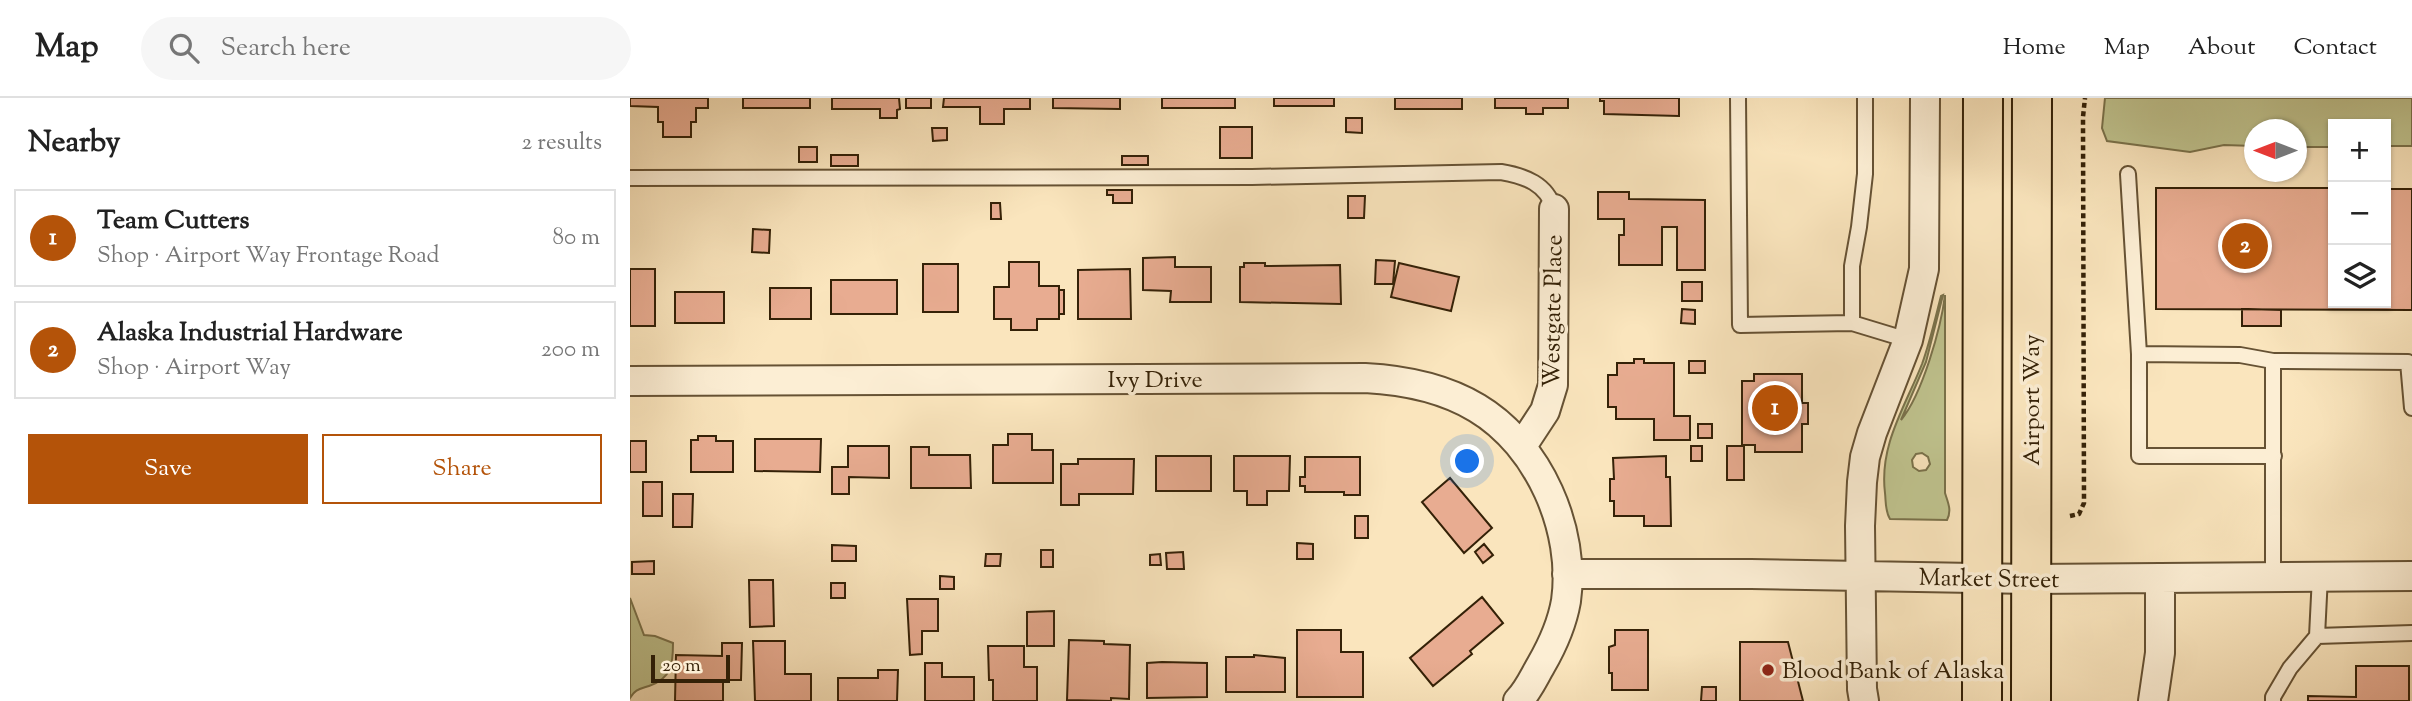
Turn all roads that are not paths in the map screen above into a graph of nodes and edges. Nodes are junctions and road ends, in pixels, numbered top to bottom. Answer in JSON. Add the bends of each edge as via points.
{"nodes":[{"id":1,"x":1738,"y":98,"type":"edge"},
{"id":2,"x":1865,"y":98,"type":"edge"},
{"id":3,"x":1925,"y":98,"type":"edge"},
{"id":4,"x":1983,"y":98,"type":"edge"},
{"id":5,"x":2032,"y":98,"type":"edge"},
{"id":6,"x":2128,"y":174,"type":"dead end"},
{"id":7,"x":630,"y":178,"type":"edge"},
{"id":8,"x":1554,"y":209,"type":"joint"},
{"id":9,"x":1852,"y":323,"type":"junction"},
{"id":10,"x":1909,"y":340,"type":"junction"},
{"id":11,"x":2139,"y":354,"type":"junction"},
{"id":12,"x":2273,"y":361,"type":"junction"},
{"id":13,"x":630,"y":381,"type":"edge"},
{"id":14,"x":2412,"y":408,"type":"edge"},
{"id":15,"x":1522,"y":446,"type":"junction"},
{"id":16,"x":2274,"y":456,"type":"junction"},
{"id":17,"x":1567,"y":574,"type":"junction"},
{"id":18,"x":1860,"y":576,"type":"junction"},
{"id":19,"x":2320,"y":576,"type":"junction"},
{"id":20,"x":2412,"y":576,"type":"edge"},
{"id":21,"x":2273,"y":577,"type":"junction"},
{"id":22,"x":1983,"y":578,"type":"junction"},
{"id":23,"x":2160,"y":578,"type":"junction"},
{"id":24,"x":2030,"y":579,"type":"junction"},
{"id":25,"x":2412,"y":633,"type":"edge"},
{"id":26,"x":2316,"y":636,"type":"junction"},
{"id":27,"x":1523,"y":699,"type":"edge"},
{"id":28,"x":1864,"y":701,"type":"edge"},
{"id":29,"x":1982,"y":701,"type":"edge"},
{"id":30,"x":2031,"y":701,"type":"edge"},
{"id":31,"x":2153,"y":701,"type":"edge"},
{"id":32,"x":2273,"y":701,"type":"edge"}],
"edges":[{"from":1,"to":9,"type":"lane","via":[[1740,325]]},
{"from":2,"to":9,"type":"lane","via":[[1865,174],[1852,266]]},
{"from":3,"to":10,"type":"street","via":[[1924,269]]},
{"from":4,"to":22,"type":"main road","name":"Airport Way"},
{"from":5,"to":24,"type":"main road","name":"Airport Way"},
{"from":6,"to":11,"type":"lane"},
{"from":7,"to":8,"type":"lane","via":[[1501,172],[1533,182]]},
{"from":8,"to":15,"type":"street","name":"Westgate Place","via":[[1553,385],[1545,411]]},
{"from":9,"to":10,"type":"lane"},
{"from":10,"to":18,"type":"street","via":[[1865,457]]},
{"from":11,"to":12,"type":"lane","via":[[2240,355]]},
{"from":11,"to":16,"type":"lane","via":[[2139,456]]},
{"from":12,"to":14,"type":"lane","via":[[2408,362]]},
{"from":12,"to":16,"type":"lane"},
{"from":13,"to":15,"type":"street","name":"Ivy Drive","via":[[1388,379],[1429,388],[1477,408]]},
{"from":15,"to":17,"type":"street","name":"Ivy Drive","via":[[1557,514]]},
{"from":16,"to":21,"type":"lane"},
{"from":17,"to":18,"type":"street","name":"Market Street"},
{"from":17,"to":27,"type":"street","name":"Ivy Drive","via":[[1558,629]]},
{"from":18,"to":22,"type":"street","name":"Market Street"},
{"from":18,"to":28,"type":"street"},
{"from":19,"to":20,"type":"street","name":"Market Street"},
{"from":19,"to":21,"type":"street","name":"Market Street"},
{"from":19,"to":26,"type":"lane"},
{"from":21,"to":23,"type":"street","name":"Market Street"},
{"from":22,"to":24,"type":"street","name":"Market Street"},
{"from":22,"to":29,"type":"main road","name":"Airport Way"},
{"from":23,"to":24,"type":"street","name":"Market Street"},
{"from":23,"to":31,"type":"street","via":[[2160,653]]},
{"from":24,"to":30,"type":"main road","name":"Airport Way"},
{"from":25,"to":26,"type":"lane"},
{"from":26,"to":32,"type":"lane","via":[[2290,668]]}]}
